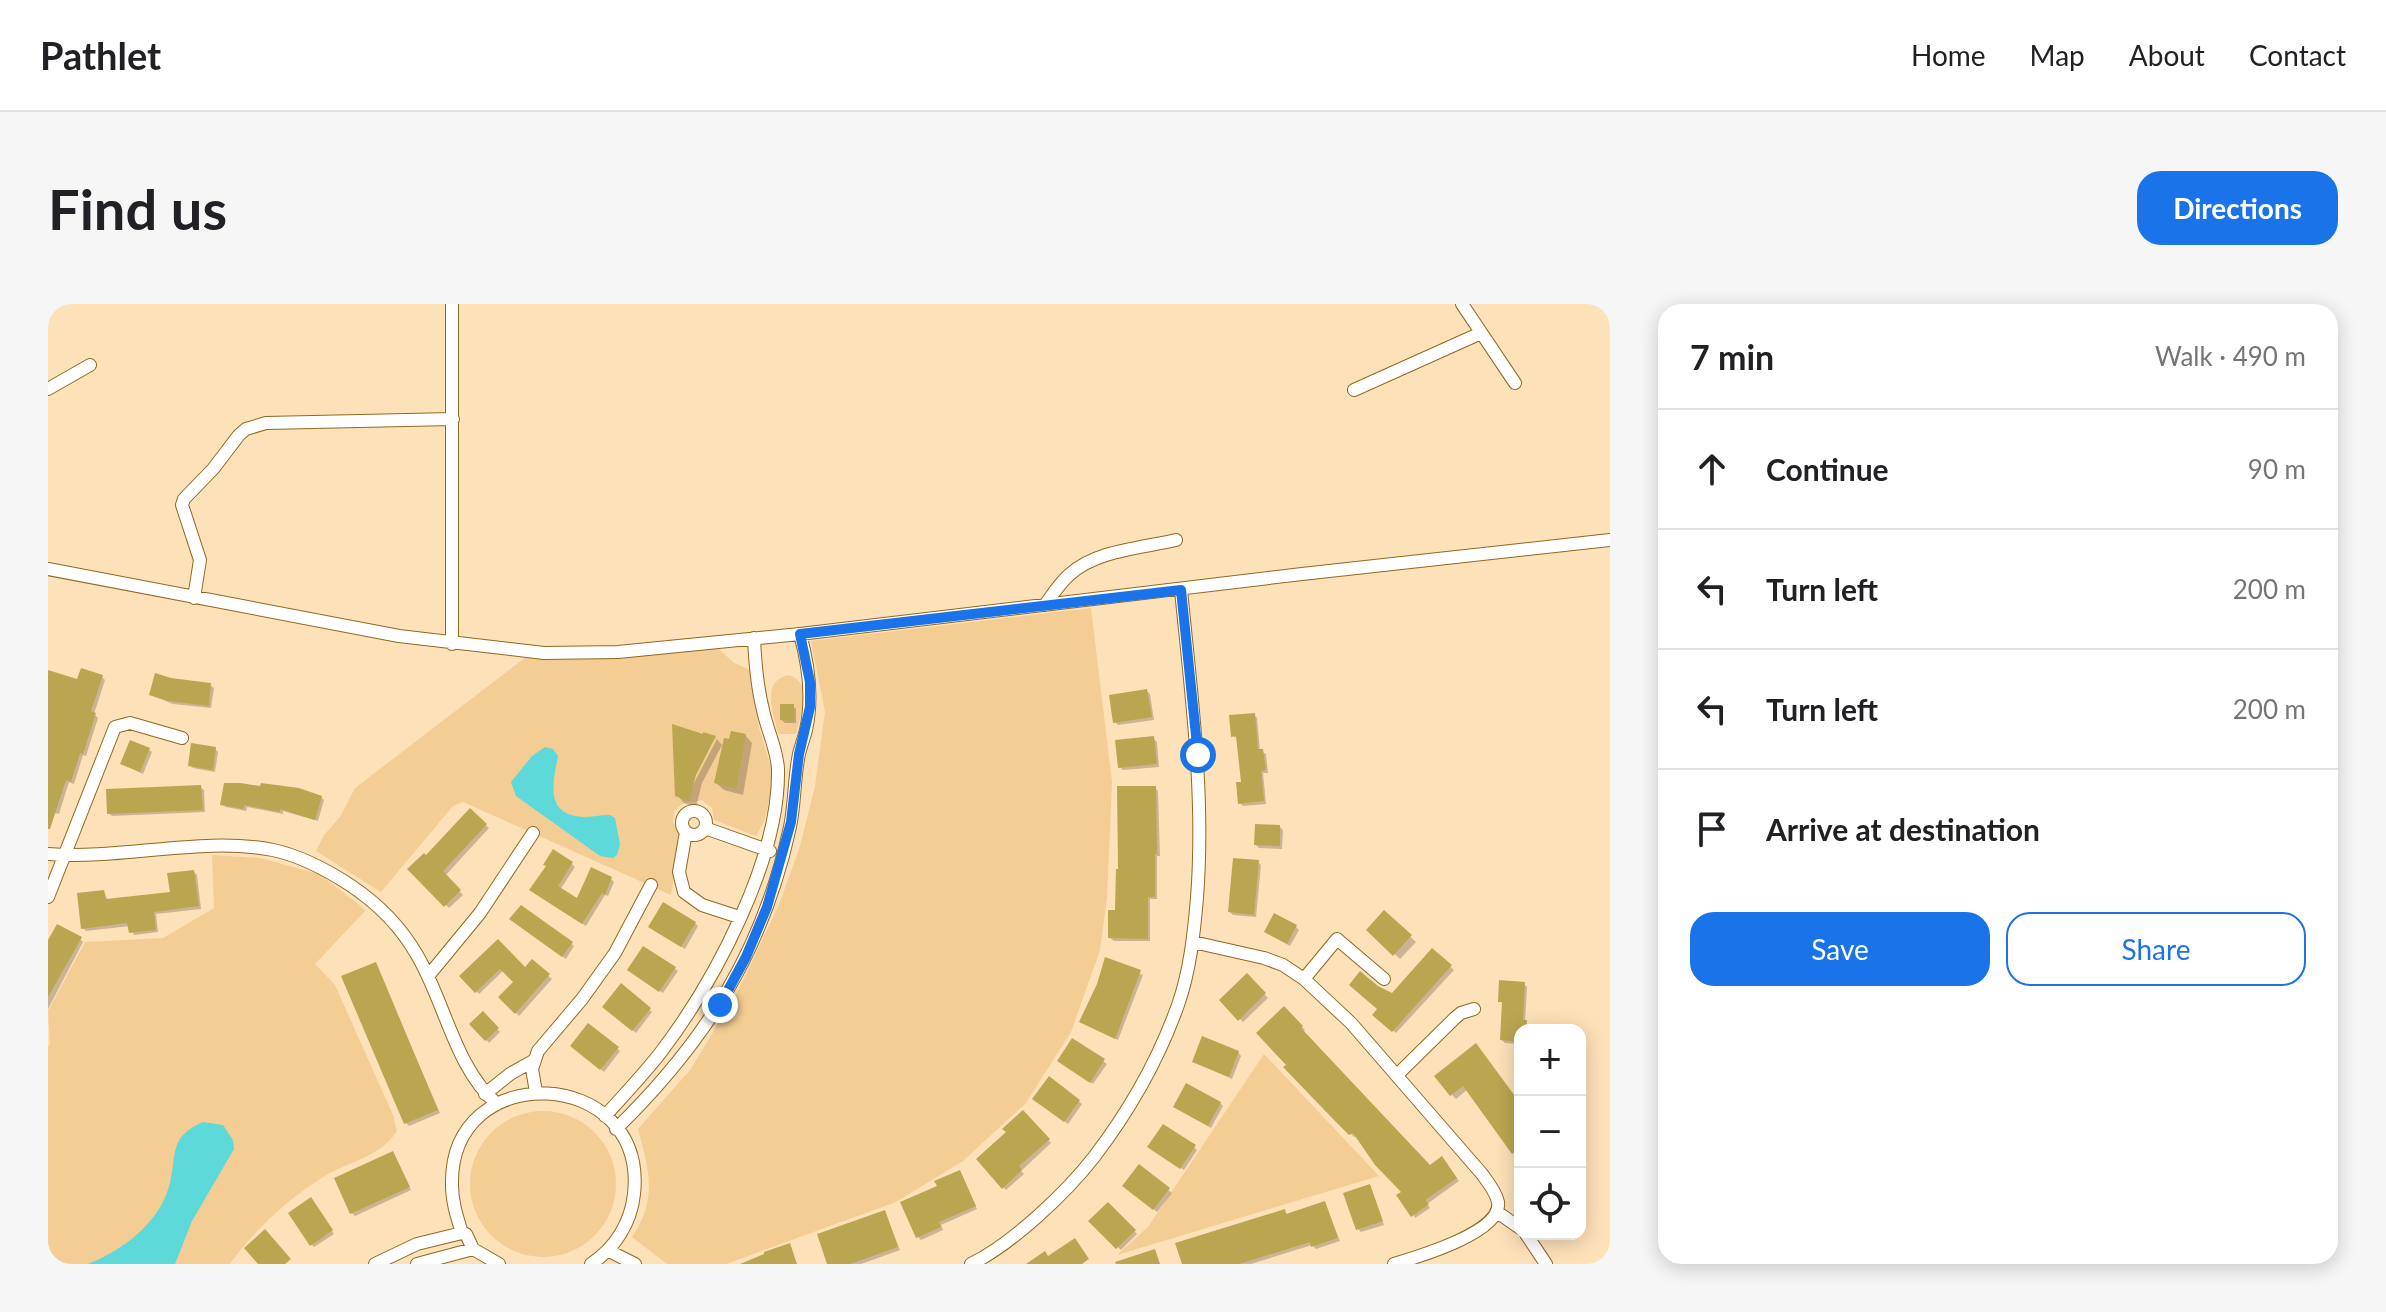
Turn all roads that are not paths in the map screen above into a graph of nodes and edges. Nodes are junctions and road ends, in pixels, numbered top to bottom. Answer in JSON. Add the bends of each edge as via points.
{"nodes":[{"id":1,"x":452,"y":304,"type":"edge"},
{"id":2,"x":1462,"y":304,"type":"edge"},
{"id":3,"x":1481,"y":333,"type":"junction"},
{"id":4,"x":90,"y":365,"type":"dead end"},
{"id":5,"x":1515,"y":383,"type":"dead end"},
{"id":6,"x":48,"y":389,"type":"edge"},
{"id":7,"x":1354,"y":390,"type":"dead end"},
{"id":8,"x":453,"y":419,"type":"junction"},
{"id":9,"x":1176,"y":540,"type":"dead end"},
{"id":10,"x":1610,"y":540,"type":"edge"},
{"id":11,"x":48,"y":569,"type":"edge"},
{"id":12,"x":1181,"y":590,"type":"junction"},
{"id":13,"x":194,"y":598,"type":"junction"},
{"id":14,"x":1045,"y":605,"type":"junction"},
{"id":15,"x":800,"y":634,"type":"junction"},
{"id":16,"x":754,"y":638,"type":"junction"},
{"id":17,"x":452,"y":644,"type":"junction"},
{"id":18,"x":182,"y":738,"type":"dead end"},
{"id":19,"x":799,"y":754,"type":"junction"},
{"id":20,"x":776,"y":755,"type":"junction"},
{"id":21,"x":705,"y":828,"type":"junction"},
{"id":22,"x":686,"y":832,"type":"junction"},
{"id":23,"x":533,"y":833,"type":"dead end"},
{"id":24,"x":765,"y":849,"type":"junction"},
{"id":25,"x":48,"y":854,"type":"edge"},
{"id":26,"x":64,"y":855,"type":"junction"},
{"id":27,"x":783,"y":856,"type":"junction"},
{"id":28,"x":651,"y":885,"type":"dead end"},
{"id":29,"x":48,"y":897,"type":"edge"},
{"id":30,"x":739,"y":917,"type":"junction"},
{"id":31,"x":1193,"y":942,"type":"junction"},
{"id":32,"x":429,"y":975,"type":"junction"},
{"id":33,"x":1304,"y":979,"type":"junction"},
{"id":34,"x":1384,"y":979,"type":"dead end"},
{"id":35,"x":1474,"y":1009,"type":"dead end"},
{"id":36,"x":533,"y":1061,"type":"junction"},
{"id":37,"x":1397,"y":1075,"type":"junction"},
{"id":38,"x":536,"y":1092,"type":"junction"},
{"id":39,"x":485,"y":1094,"type":"junction"},
{"id":40,"x":497,"y":1104,"type":"junction"},
{"id":41,"x":605,"y":1116,"type":"junction"},
{"id":42,"x":616,"y":1129,"type":"junction"},
{"id":43,"x":1497,"y":1212,"type":"junction"},
{"id":44,"x":1514,"y":1224,"type":"edge"},
{"id":45,"x":462,"y":1233,"type":"junction"},
{"id":46,"x":1530,"y":1240,"type":"edge"},
{"id":47,"x":473,"y":1249,"type":"junction"},
{"id":48,"x":609,"y":1251,"type":"junction"},
{"id":49,"x":988,"y":1260,"type":"edge"},
{"id":50,"x":375,"y":1264,"type":"edge"},
{"id":51,"x":417,"y":1264,"type":"edge"},
{"id":52,"x":499,"y":1264,"type":"edge"},
{"id":53,"x":593,"y":1264,"type":"edge"},
{"id":54,"x":635,"y":1264,"type":"edge"},
{"id":55,"x":971,"y":1264,"type":"edge"},
{"id":56,"x":1394,"y":1264,"type":"edge"},
{"id":57,"x":1546,"y":1264,"type":"edge"}],
"edges":[{"from":1,"to":8,"type":"street"},
{"from":2,"to":3,"type":"street"},
{"from":3,"to":5,"type":"street"},
{"from":3,"to":7,"type":"street"},
{"from":4,"to":6,"type":"street"},
{"from":8,"to":13,"type":"street","via":[[266,423],[246,429],[182,505],[200,560]]},
{"from":8,"to":17,"type":"street"},
{"from":9,"to":14,"type":"street","via":[[1088,563],[1071,573]]},
{"from":10,"to":12,"type":"street"},
{"from":11,"to":13,"type":"street"},
{"from":12,"to":14,"type":"street"},
{"from":12,"to":31,"type":"street","via":[[1200,793]]},
{"from":13,"to":17,"type":"street"},
{"from":14,"to":15,"type":"street"},
{"from":15,"to":16,"type":"street"},
{"from":15,"to":19,"type":"street","via":[[810,682]]},
{"from":16,"to":17,"type":"street","via":[[604,652],[544,653]]},
{"from":16,"to":20,"type":"street","via":[[762,709]]},
{"from":18,"to":26,"type":"street","via":[[130,723],[115,727]]},
{"from":19,"to":20,"type":"street"},
{"from":19,"to":27,"type":"street"},
{"from":20,"to":24,"type":"street","via":[[776,807]]},
{"from":21,"to":22,"type":"street","via":[[699,834]]},
{"from":21,"to":22,"type":"street","via":[[705,818],[693,811],[682,821]]},
{"from":21,"to":24,"type":"street"},
{"from":22,"to":30,"type":"street","via":[[679,872],[684,892],[702,905]]},
{"from":23,"to":32,"type":"street","via":[[480,913]]},
{"from":24,"to":27,"type":"street"},
{"from":24,"to":30,"type":"street"},
{"from":25,"to":26,"type":"street"},
{"from":26,"to":29,"type":"street"},
{"from":26,"to":32,"type":"street","via":[[275,850],[330,872],[357,890],[393,922]]},
{"from":27,"to":42,"type":"street","via":[[762,920],[720,1005],[690,1050]]},
{"from":28,"to":36,"type":"street","via":[[615,953]]},
{"from":30,"to":41,"type":"street","via":[[691,1009]]},
{"from":31,"to":33,"type":"street","via":[[1264,958]]},
{"from":31,"to":49,"type":"street","via":[[1179,1002],[1123,1121],[1081,1173]]},
{"from":32,"to":39,"type":"street"},
{"from":33,"to":34,"type":"street","via":[[1337,939]]},
{"from":33,"to":37,"type":"street"},
{"from":35,"to":37,"type":"street","via":[[1455,1018]]},
{"from":36,"to":38,"type":"street"},
{"from":36,"to":39,"type":"street"},
{"from":37,"to":43,"type":"street","via":[[1482,1174],[1498,1201]]},
{"from":38,"to":40,"type":"street"},
{"from":38,"to":41,"type":"street","via":[[573,1097]]},
{"from":39,"to":40,"type":"street"},
{"from":40,"to":45,"type":"street","via":[[476,1121],[455,1157],[453,1198]]},
{"from":41,"to":42,"type":"street"},
{"from":42,"to":48,"type":"street","via":[[631,1156],[635,1184],[631,1211]]},
{"from":43,"to":44,"type":"street"},
{"from":43,"to":56,"type":"street","via":[[1484,1227]]},
{"from":45,"to":47,"type":"street"},
{"from":45,"to":50,"type":"street","via":[[417,1244]]},
{"from":46,"to":57,"type":"street"},
{"from":47,"to":51,"type":"street"},
{"from":47,"to":52,"type":"street"},
{"from":48,"to":53,"type":"street"},
{"from":48,"to":54,"type":"street"},
{"from":49,"to":55,"type":"street"}]}
